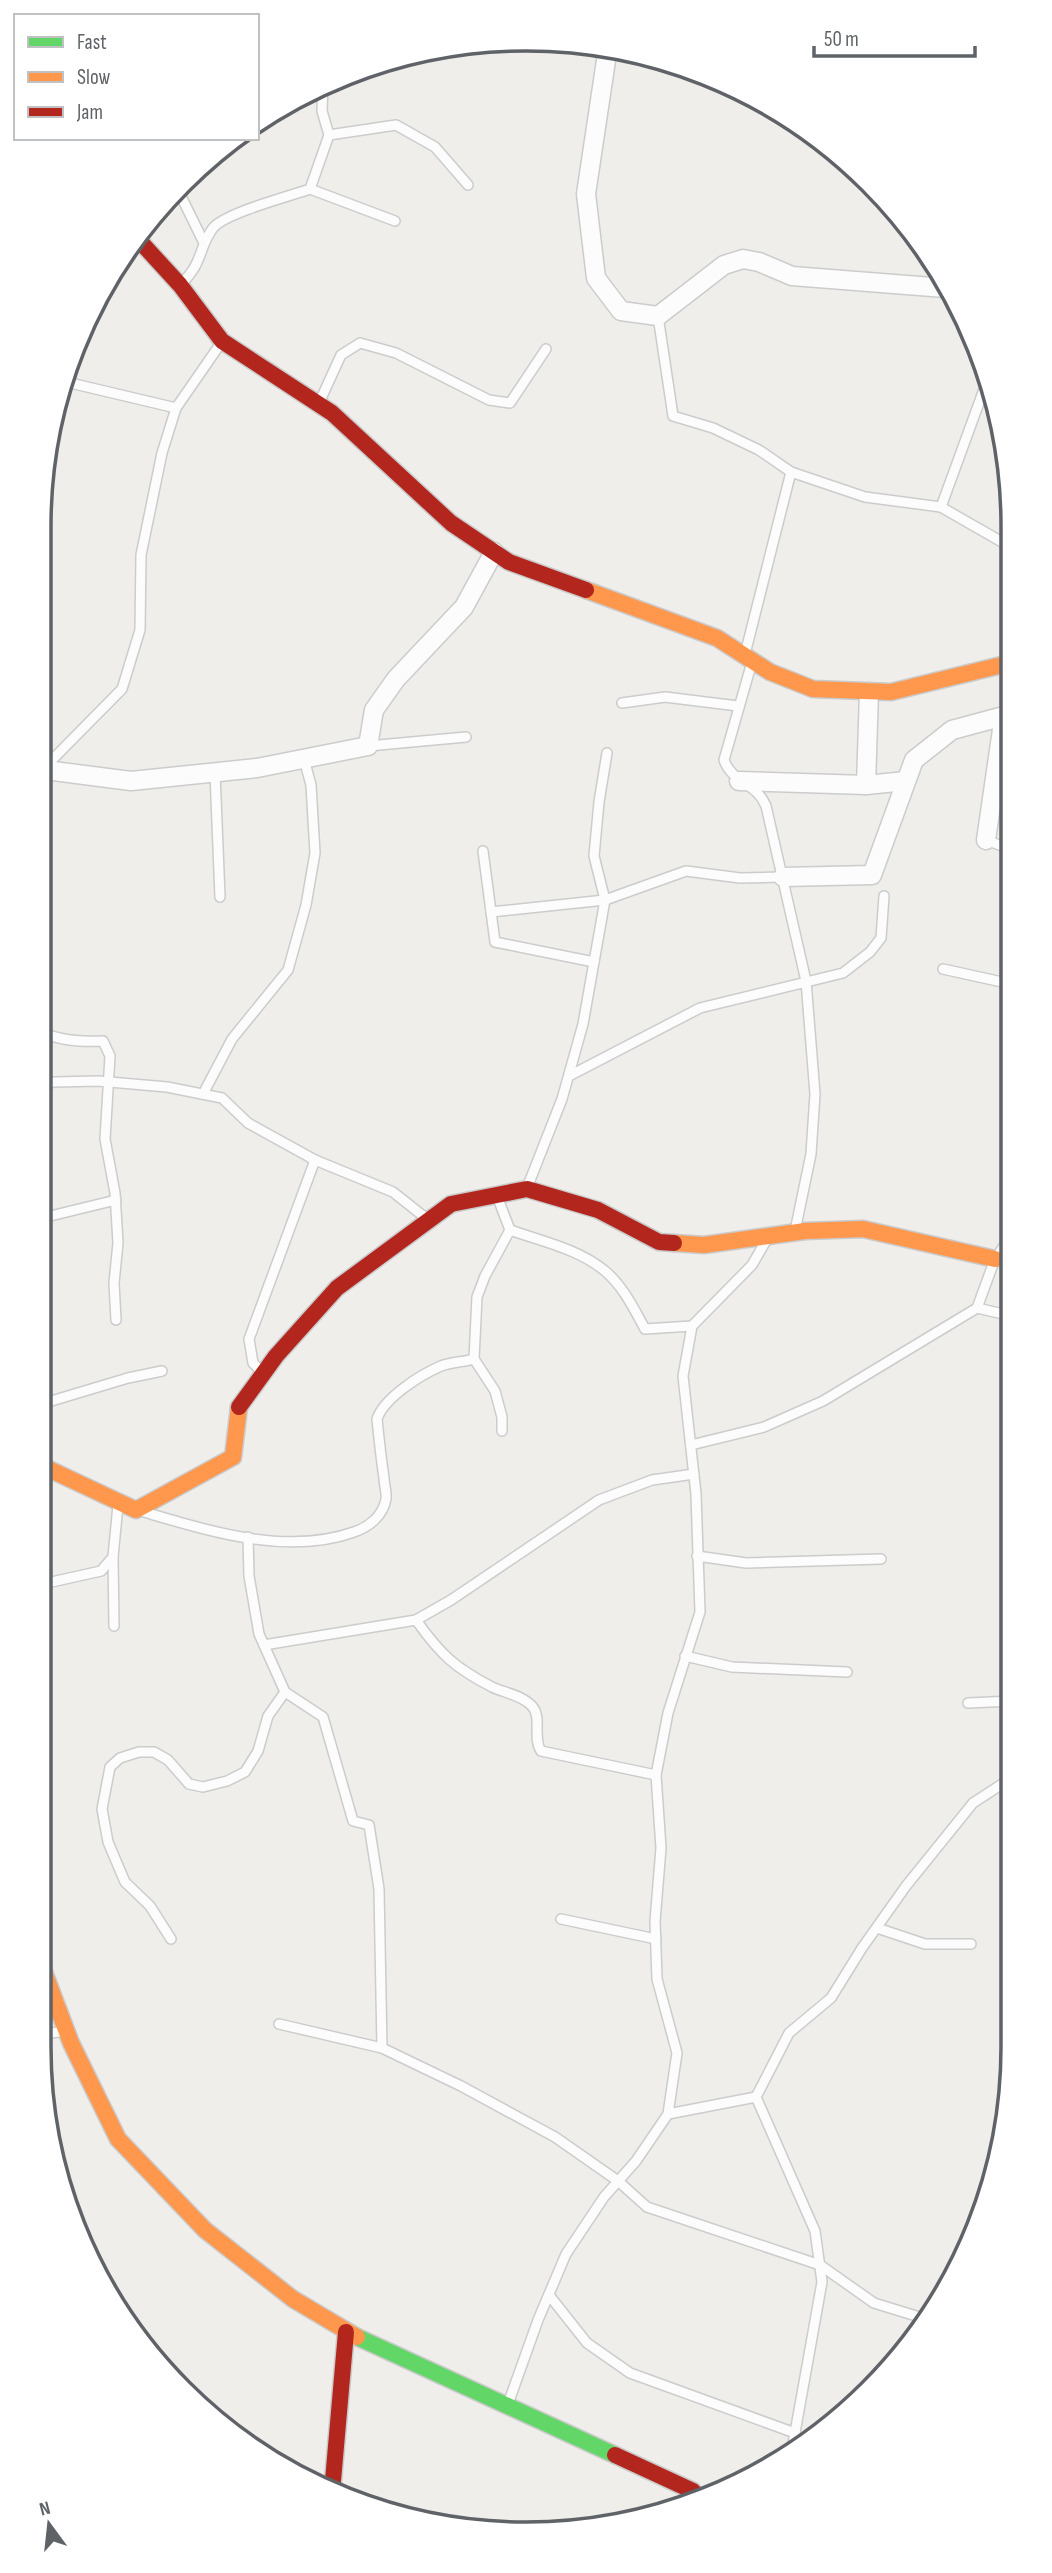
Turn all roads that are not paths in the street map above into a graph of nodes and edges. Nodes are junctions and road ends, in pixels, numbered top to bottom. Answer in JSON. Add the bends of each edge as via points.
{"nodes":[{"id":1,"x":606,"y":58,"type":"edge"},
{"id":2,"x":323,"y":97,"type":"edge"},
{"id":3,"x":329,"y":135,"type":"junction"},
{"id":4,"x":468,"y":185,"type":"dead end"},
{"id":5,"x":310,"y":189,"type":"junction"},
{"id":6,"x":182,"y":199,"type":"edge"},
{"id":7,"x":394,"y":221,"type":"dead end"},
{"id":8,"x":204,"y":243,"type":"junction"},
{"id":9,"x":143,"y":245,"type":"edge"},
{"id":10,"x":180,"y":285,"type":"junction"},
{"id":11,"x":936,"y":286,"type":"edge"},
{"id":12,"x":658,"y":316,"type":"junction"},
{"id":13,"x":222,"y":341,"type":"junction"},
{"id":14,"x":546,"y":349,"type":"dead end"},
{"id":15,"x":73,"y":384,"type":"edge"},
{"id":16,"x":982,"y":394,"type":"edge"},
{"id":17,"x":318,"y":404,"type":"junction"},
{"id":18,"x":176,"y":408,"type":"junction"},
{"id":19,"x":792,"y":472,"type":"junction"},
{"id":20,"x":942,"y":507,"type":"junction"},
{"id":21,"x":1001,"y":540,"type":"edge"},
{"id":22,"x":494,"y":552,"type":"junction"},
{"id":23,"x":748,"y":658,"type":"junction"},
{"id":24,"x":1001,"y":665,"type":"edge"},
{"id":25,"x":869,"y":691,"type":"junction"},
{"id":26,"x":622,"y":703,"type":"dead end"},
{"id":27,"x":738,"y":706,"type":"junction"},
{"id":28,"x":1001,"y":717,"type":"edge"},
{"id":29,"x":1001,"y":736,"type":"edge"},
{"id":30,"x":466,"y":737,"type":"dead end"},
{"id":31,"x":368,"y":746,"type":"junction"},
{"id":32,"x":607,"y":753,"type":"dead end"},
{"id":33,"x":303,"y":759,"type":"junction"},
{"id":34,"x":51,"y":762,"type":"edge"},
{"id":35,"x":215,"y":772,"type":"junction"},
{"id":36,"x":51,"y":774,"type":"edge"},
{"id":37,"x":740,"y":781,"type":"junction"},
{"id":38,"x":906,"y":781,"type":"junction"},
{"id":39,"x":866,"y":785,"type":"junction"},
{"id":40,"x":985,"y":840,"type":"joint"},
{"id":41,"x":1001,"y":846,"type":"edge"},
{"id":42,"x":482,"y":851,"type":"dead end"},
{"id":43,"x":782,"y":877,"type":"junction"},
{"id":44,"x":884,"y":896,"type":"dead end"},
{"id":45,"x":220,"y":897,"type":"dead end"},
{"id":46,"x":605,"y":900,"type":"junction"},
{"id":47,"x":491,"y":912,"type":"junction"},
{"id":48,"x":594,"y":962,"type":"junction"},
{"id":49,"x":943,"y":970,"type":"dead end"},
{"id":50,"x":806,"y":981,"type":"junction"},
{"id":51,"x":1001,"y":982,"type":"edge"},
{"id":52,"x":51,"y":1035,"type":"edge"},
{"id":53,"x":569,"y":1076,"type":"junction"},
{"id":54,"x":109,"y":1082,"type":"junction"},
{"id":55,"x":51,"y":1083,"type":"edge"},
{"id":56,"x":203,"y":1094,"type":"junction"},
{"id":57,"x":315,"y":1160,"type":"junction"},
{"id":58,"x":527,"y":1189,"type":"junction"},
{"id":59,"x":496,"y":1195,"type":"junction"},
{"id":60,"x":116,"y":1200,"type":"junction"},
{"id":61,"x":51,"y":1216,"type":"edge"},
{"id":62,"x":429,"y":1220,"type":"junction"},
{"id":63,"x":510,"y":1230,"type":"junction"},
{"id":64,"x":795,"y":1233,"type":"junction"},
{"id":65,"x":769,"y":1236,"type":"junction"},
{"id":66,"x":1001,"y":1250,"type":"edge"},
{"id":67,"x":995,"y":1259,"type":"junction"},
{"id":68,"x":977,"y":1308,"type":"junction"},
{"id":69,"x":1001,"y":1313,"type":"edge"},
{"id":70,"x":116,"y":1320,"type":"dead end"},
{"id":71,"x":692,"y":1326,"type":"junction"},
{"id":72,"x":474,"y":1359,"type":"junction"},
{"id":73,"x":162,"y":1370,"type":"dead end"},
{"id":74,"x":263,"y":1374,"type":"junction"},
{"id":75,"x":51,"y":1401,"type":"edge"},
{"id":76,"x":502,"y":1431,"type":"dead end"},
{"id":77,"x":691,"y":1445,"type":"junction"},
{"id":78,"x":51,"y":1470,"type":"edge"},
{"id":79,"x":694,"y":1474,"type":"junction"},
{"id":80,"x":119,"y":1502,"type":"junction"},
{"id":81,"x":136,"y":1510,"type":"junction"},
{"id":82,"x":248,"y":1538,"type":"junction"},
{"id":83,"x":697,"y":1556,"type":"junction"},
{"id":84,"x":113,"y":1557,"type":"junction"},
{"id":85,"x":881,"y":1559,"type":"dead end"},
{"id":86,"x":51,"y":1582,"type":"edge"},
{"id":87,"x":416,"y":1619,"type":"junction"},
{"id":88,"x":114,"y":1626,"type":"dead end"},
{"id":89,"x":264,"y":1645,"type":"junction"},
{"id":90,"x":685,"y":1656,"type":"junction"},
{"id":91,"x":847,"y":1672,"type":"dead end"},
{"id":92,"x":285,"y":1692,"type":"junction"},
{"id":93,"x":1001,"y":1702,"type":"edge"},
{"id":94,"x":968,"y":1703,"type":"dead end"},
{"id":95,"x":656,"y":1775,"type":"junction"},
{"id":96,"x":1001,"y":1785,"type":"edge"},
{"id":97,"x":561,"y":1919,"type":"dead end"},
{"id":98,"x":877,"y":1928,"type":"junction"},
{"id":99,"x":171,"y":1939,"type":"dead end"},
{"id":100,"x":656,"y":1939,"type":"junction"},
{"id":101,"x":971,"y":1944,"type":"dead end"},
{"id":102,"x":51,"y":1989,"type":"edge"},
{"id":103,"x":279,"y":2024,"type":"dead end"},
{"id":104,"x":67,"y":2030,"type":"junction"},
{"id":105,"x":51,"y":2033,"type":"edge"},
{"id":106,"x":382,"y":2048,"type":"junction"},
{"id":107,"x":756,"y":2097,"type":"junction"},
{"id":108,"x":668,"y":2114,"type":"junction"},
{"id":109,"x":618,"y":2181,"type":"junction"},
{"id":110,"x":820,"y":2265,"type":"junction"},
{"id":111,"x":549,"y":2295,"type":"junction"},
{"id":112,"x":917,"y":2316,"type":"edge"},
{"id":113,"x":346,"y":2332,"type":"junction"},
{"id":114,"x":507,"y":2406,"type":"junction"},
{"id":115,"x":795,"y":2433,"type":"junction"},
{"id":116,"x":794,"y":2439,"type":"edge"},
{"id":117,"x":333,"y":2481,"type":"edge"},
{"id":118,"x":693,"y":2492,"type":"edge"}],
"edges":[{"from":1,"to":12,"type":"street","via":[[586,194],[596,278],[621,311]]},
{"from":2,"to":3,"type":"lane"},
{"from":3,"to":4,"type":"lane","via":[[396,125],[435,146]]},
{"from":3,"to":5,"type":"lane"},
{"from":5,"to":7,"type":"lane"},
{"from":5,"to":8,"type":"lane","via":[[230,217],[215,225]]},
{"from":6,"to":8,"type":"lane"},
{"from":8,"to":10,"type":"lane","via":[[194,272]]},
{"from":9,"to":10,"type":"street"},
{"from":10,"to":13,"type":"street"},
{"from":11,"to":12,"type":"street","via":[[792,276],[743,259],[724,265]]},
{"from":12,"to":19,"type":"lane","via":[[673,416],[713,428]]},
{"from":13,"to":17,"type":"street"},
{"from":13,"to":18,"type":"lane"},
{"from":14,"to":17,"type":"lane","via":[[510,402],[489,400],[396,353],[360,344],[341,355]]},
{"from":15,"to":18,"type":"lane"},
{"from":16,"to":20,"type":"lane"},
{"from":17,"to":22,"type":"street","via":[[451,523]]},
{"from":18,"to":34,"type":"lane","via":[[141,555],[140,630],[122,689]]},
{"from":19,"to":20,"type":"lane","via":[[865,497]]},
{"from":19,"to":23,"type":"lane"},
{"from":20,"to":21,"type":"lane"},
{"from":22,"to":23,"type":"street","via":[[509,562],[717,638]]},
{"from":22,"to":31,"type":"street","via":[[464,607],[396,679],[374,710]]},
{"from":23,"to":25,"type":"street","via":[[813,689]]},
{"from":23,"to":27,"type":"lane"},
{"from":24,"to":25,"type":"street","via":[[891,692]]},
{"from":25,"to":39,"type":"street"},
{"from":26,"to":27,"type":"lane","via":[[665,697]]},
{"from":27,"to":37,"type":"lane","via":[[724,760]]},
{"from":28,"to":38,"type":"street","via":[[952,730],[914,760]]},
{"from":29,"to":40,"type":"street"},
{"from":30,"to":31,"type":"lane"},
{"from":31,"to":33,"type":"street"},
{"from":32,"to":46,"type":"lane","via":[[594,856]]},
{"from":33,"to":35,"type":"street"},
{"from":33,"to":56,"type":"lane","via":[[311,785],[315,853],[288,971],[232,1039]]},
{"from":35,"to":36,"type":"street","via":[[131,781]]},
{"from":35,"to":45,"type":"lane"},
{"from":37,"to":39,"type":"street"},
{"from":37,"to":43,"type":"lane","via":[[762,795]]},
{"from":38,"to":39,"type":"street"},
{"from":38,"to":43,"type":"street","via":[[872,875]]},
{"from":40,"to":41,"type":"lane"},
{"from":42,"to":47,"type":"lane"},
{"from":43,"to":46,"type":"lane","via":[[740,878],[686,871]]},
{"from":43,"to":50,"type":"lane"},
{"from":44,"to":50,"type":"lane","via":[[881,938],[870,952],[843,973]]},
{"from":46,"to":47,"type":"lane"},
{"from":46,"to":48,"type":"lane"},
{"from":47,"to":48,"type":"lane","via":[[495,942]]},
{"from":48,"to":53,"type":"lane"},
{"from":49,"to":51,"type":"lane"},
{"from":50,"to":53,"type":"lane","via":[[700,1008]]},
{"from":50,"to":64,"type":"lane","via":[[815,1094],[811,1154]]},
{"from":52,"to":54,"type":"lane","via":[[79,1042],[103,1041],[110,1056]]},
{"from":53,"to":58,"type":"lane"},
{"from":54,"to":55,"type":"lane"},
{"from":54,"to":56,"type":"lane"},
{"from":54,"to":60,"type":"lane","via":[[105,1139]]},
{"from":56,"to":57,"type":"lane","via":[[222,1098],[248,1123]]},
{"from":57,"to":62,"type":"lane","via":[[393,1192]]},
{"from":57,"to":74,"type":"lane","via":[[249,1339],[253,1363]]},
{"from":58,"to":59,"type":"street"},
{"from":58,"to":65,"type":"street","via":[[598,1210],[659,1242],[704,1245]]},
{"from":59,"to":62,"type":"street","via":[[451,1204]]},
{"from":59,"to":63,"type":"lane"},
{"from":60,"to":61,"type":"lane"},
{"from":60,"to":70,"type":"lane"},
{"from":62,"to":74,"type":"street","via":[[337,1288]]},
{"from":63,"to":71,"type":"lane","via":[[573,1252],[605,1271],[629,1299],[645,1329]]},
{"from":63,"to":72,"type":"lane","via":[[477,1297]]},
{"from":64,"to":65,"type":"street"},
{"from":64,"to":67,"type":"street","via":[[863,1229]]},
{"from":65,"to":71,"type":"lane","via":[[752,1265]]},
{"from":66,"to":67,"type":"lane"},
{"from":67,"to":68,"type":"lane"},
{"from":68,"to":69,"type":"lane"},
{"from":68,"to":77,"type":"lane","via":[[822,1401],[764,1427]]},
{"from":71,"to":77,"type":"lane","via":[[683,1377]]},
{"from":72,"to":76,"type":"lane","via":[[495,1391]]},
{"from":72,"to":82,"type":"lane","via":[[441,1366],[381,1408],[377,1419],[386,1499],[379,1516],[367,1527],[306,1542]]},
{"from":73,"to":75,"type":"lane"},
{"from":74,"to":81,"type":"street","via":[[239,1408],[233,1457]]},
{"from":77,"to":79,"type":"lane"},
{"from":78,"to":80,"type":"street"},
{"from":79,"to":83,"type":"lane"},
{"from":79,"to":87,"type":"lane","via":[[652,1480],[599,1500]]},
{"from":80,"to":81,"type":"street"},
{"from":80,"to":84,"type":"lane"},
{"from":81,"to":82,"type":"lane"},
{"from":82,"to":89,"type":"lane","via":[[249,1576]]},
{"from":83,"to":85,"type":"lane","via":[[746,1563]]},
{"from":83,"to":90,"type":"lane","via":[[700,1612]]},
{"from":84,"to":86,"type":"lane","via":[[101,1571]]},
{"from":84,"to":88,"type":"lane"},
{"from":87,"to":89,"type":"lane"},
{"from":87,"to":95,"type":"lane","via":[[454,1665],[530,1703],[536,1710],[541,1751]]},
{"from":89,"to":92,"type":"lane"},
{"from":90,"to":91,"type":"lane","via":[[732,1667]]},
{"from":90,"to":95,"type":"lane","via":[[667,1713]]},
{"from":92,"to":99,"type":"lane","via":[[268,1716],[258,1751],[245,1772],[227,1781],[203,1787],[189,1784],[168,1760],[153,1752],[120,1758],[110,1767],[102,1809],[108,1842],[125,1882],[150,1906]]},
{"from":92,"to":106,"type":"lane","via":[[323,1717],[353,1821],[369,1825],[379,1889]]},
{"from":93,"to":94,"type":"lane"},
{"from":95,"to":100,"type":"lane","via":[[661,1848]]},
{"from":96,"to":98,"type":"lane","via":[[973,1803]]},
{"from":97,"to":100,"type":"lane"},
{"from":98,"to":101,"type":"lane","via":[[925,1944]]},
{"from":98,"to":107,"type":"lane","via":[[831,1998],[789,2033]]},
{"from":100,"to":108,"type":"lane","via":[[657,1979],[677,2053]]},
{"from":102,"to":104,"type":"street"},
{"from":103,"to":106,"type":"lane"},
{"from":104,"to":105,"type":"lane"},
{"from":104,"to":113,"type":"street","via":[[118,2139],[205,2230],[293,2299]]},
{"from":106,"to":109,"type":"lane","via":[[555,2137]]},
{"from":107,"to":108,"type":"lane"},
{"from":107,"to":110,"type":"lane","via":[[816,2231]]},
{"from":108,"to":109,"type":"lane"},
{"from":109,"to":110,"type":"lane","via":[[647,2207]]},
{"from":109,"to":111,"type":"lane","via":[[566,2254]]},
{"from":110,"to":112,"type":"lane","via":[[874,2303]]},
{"from":110,"to":115,"type":"lane","via":[[822,2282]]},
{"from":111,"to":114,"type":"lane"},
{"from":111,"to":115,"type":"lane","via":[[587,2343],[630,2373]]},
{"from":113,"to":114,"type":"street"},
{"from":113,"to":117,"type":"street"},
{"from":114,"to":118,"type":"street"},
{"from":115,"to":116,"type":"lane"}]}
